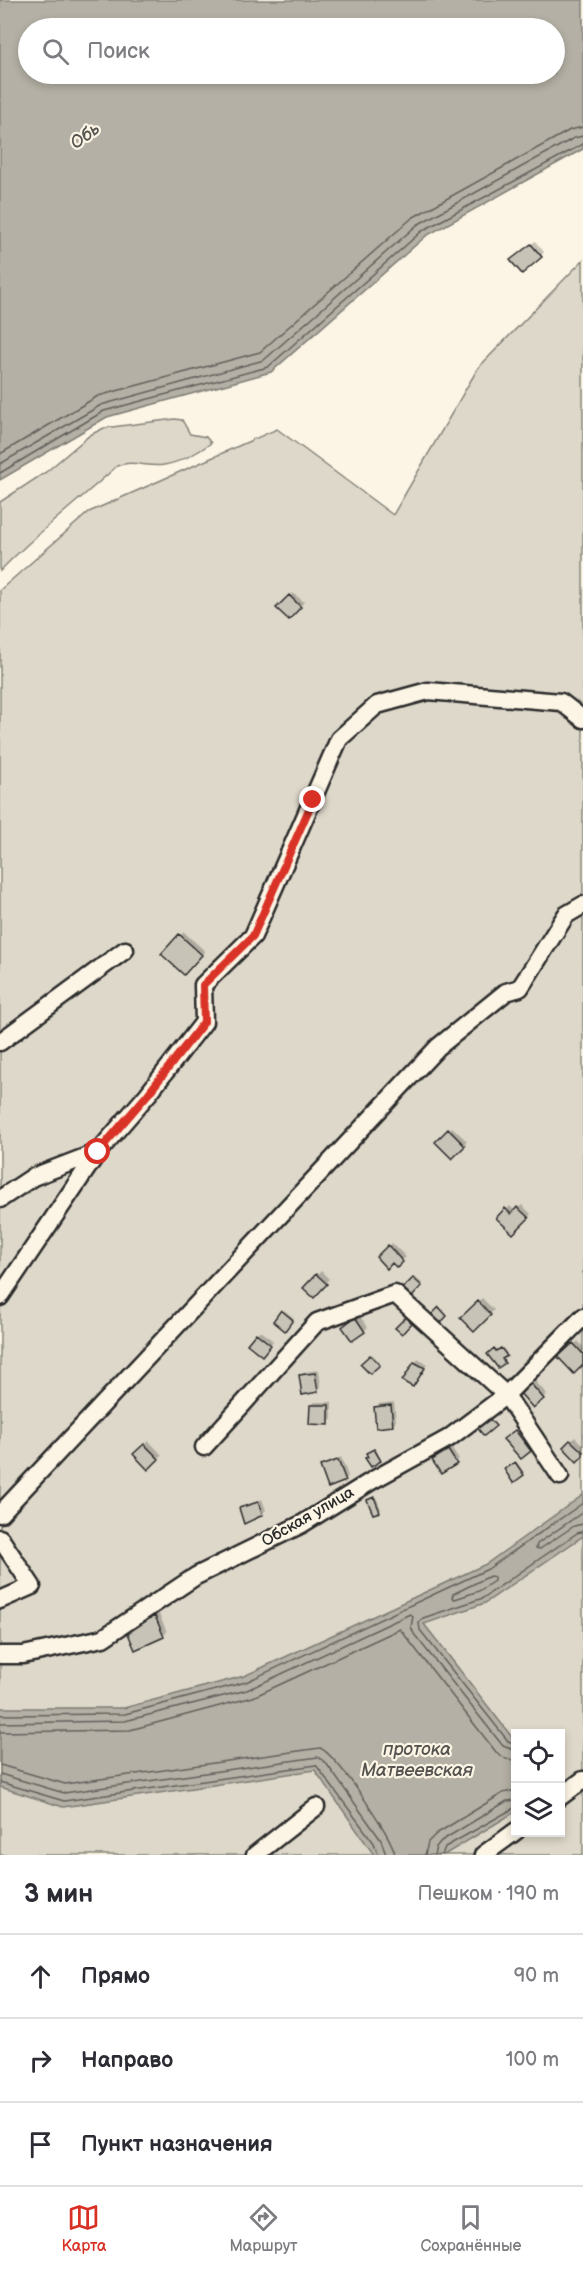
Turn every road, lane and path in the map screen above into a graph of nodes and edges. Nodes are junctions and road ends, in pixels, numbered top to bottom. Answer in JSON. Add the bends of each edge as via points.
{"nodes":[{"id":1,"x":583,"y":719,"type":"edge"},
{"id":2,"x":583,"y":905,"type":"edge"},
{"id":3,"x":125,"y":950,"type":"dead end"},
{"id":4,"x":0,"y":1042,"type":"edge"},
{"id":5,"x":98,"y":1152,"type":"junction"},
{"id":6,"x":0,"y":1199,"type":"edge"},
{"id":7,"x":0,"y":1297,"type":"edge"},
{"id":8,"x":583,"y":1317,"type":"edge"},
{"id":9,"x":506,"y":1395,"type":"junction"},
{"id":10,"x":204,"y":1447,"type":"dead end"},
{"id":11,"x":560,"y":1476,"type":"dead end"},
{"id":12,"x":0,"y":1514,"type":"edge"},
{"id":13,"x":0,"y":1538,"type":"edge"},
{"id":14,"x":0,"y":1600,"type":"edge"},
{"id":15,"x":0,"y":1655,"type":"edge"},
{"id":16,"x":583,"y":1780,"type":"edge"},
{"id":17,"x":565,"y":1794,"type":"edge"},
{"id":18,"x":316,"y":1807,"type":"dead end"},
{"id":19,"x":511,"y":1835,"type":"edge"},
{"id":20,"x":255,"y":1855,"type":"edge"},
{"id":21,"x":483,"y":1855,"type":"edge"}],
"edges":[{"from":1,"to":5,"type":"street","via":[[561,702],[428,691],[377,705],[339,739],[253,936],[203,985],[204,1022]]},
{"from":2,"to":12,"type":"street","via":[[566,915],[520,988],[506,992],[438,1047]]},
{"from":3,"to":4,"type":"street"},
{"from":5,"to":6,"type":"street","via":[[33,1177]]},
{"from":5,"to":7,"type":"street"},
{"from":8,"to":9,"type":"street","name":"Обская улица"},
{"from":9,"to":10,"type":"street","via":[[394,1294],[317,1322]]},
{"from":9,"to":11,"type":"street"},
{"from":9,"to":15,"type":"street","name":"Обская улица","via":[[449,1438],[302,1524],[195,1576],[103,1638],[23,1655]]},
{"from":13,"to":14,"type":"street","via":[[32,1586]]},
{"from":16,"to":17,"type":"street"},
{"from":18,"to":20,"type":"street"},
{"from":19,"to":21,"type":"street"}]}
